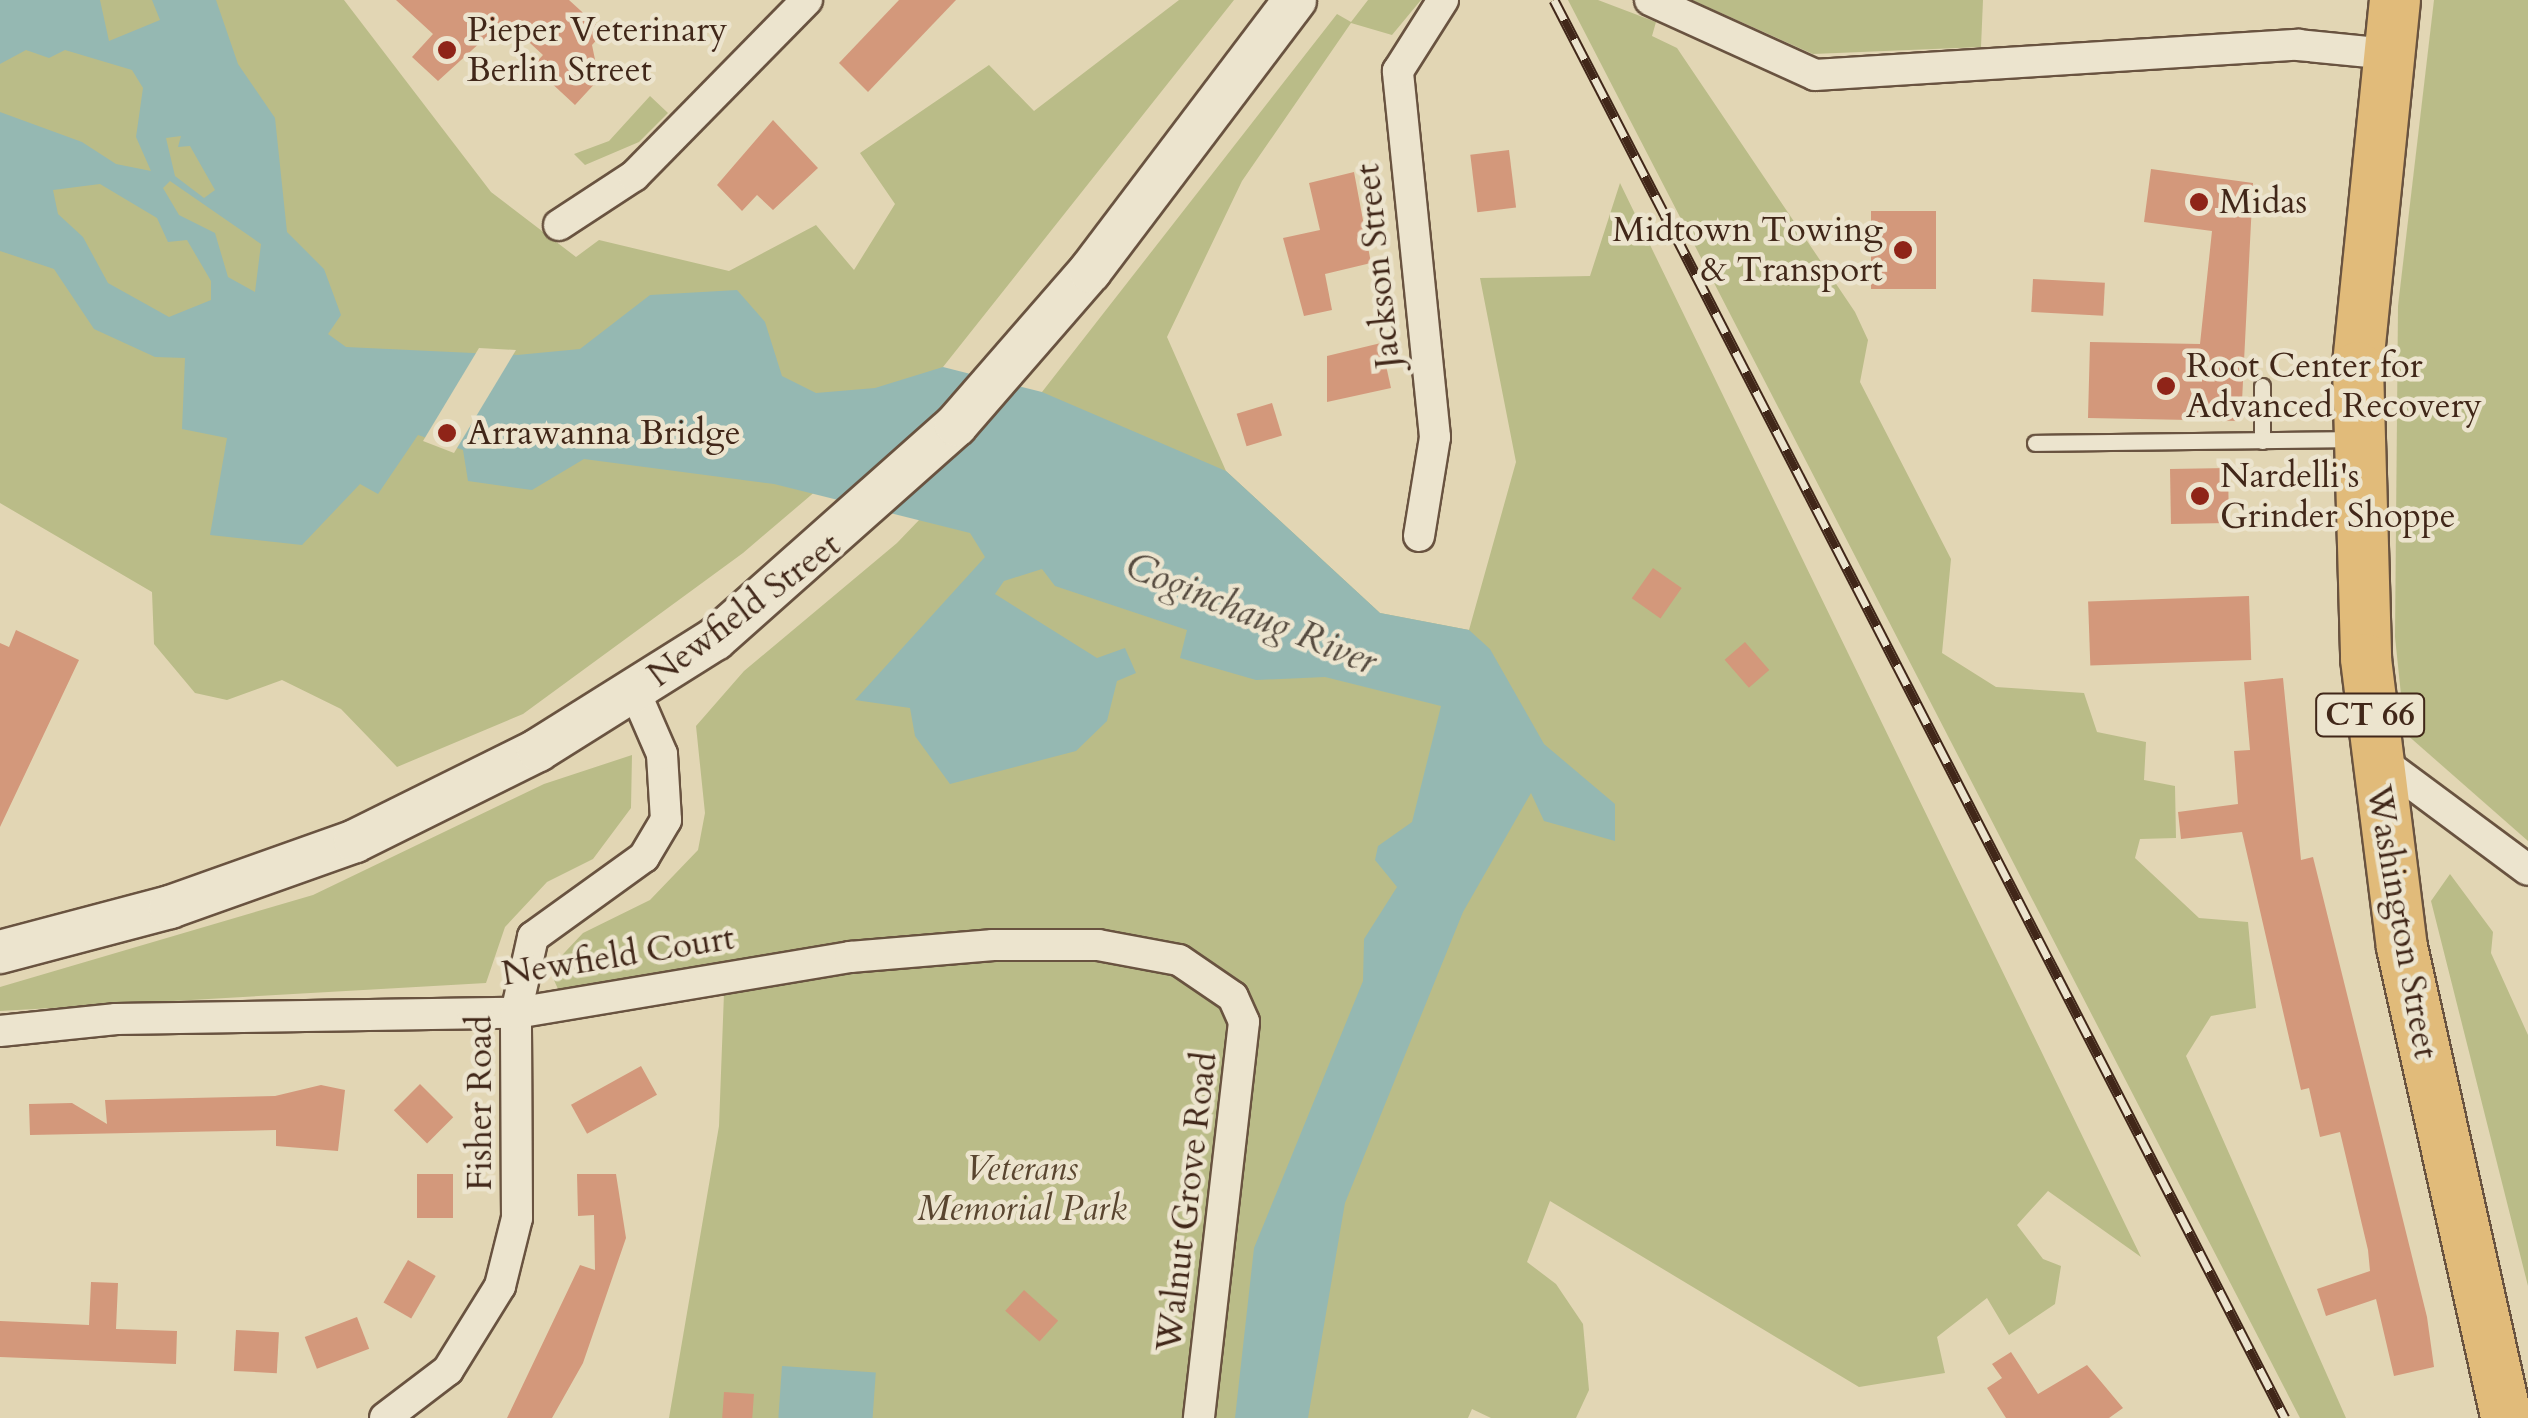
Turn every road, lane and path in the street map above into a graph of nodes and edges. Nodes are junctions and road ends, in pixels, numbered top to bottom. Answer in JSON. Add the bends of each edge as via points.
{"nodes":[{"id":1,"x":807,"y":0,"type":"edge"},
{"id":2,"x":1295,"y":0,"type":"edge"},
{"id":3,"x":1443,"y":0,"type":"edge"},
{"id":4,"x":1650,"y":0,"type":"edge"},
{"id":5,"x":2395,"y":0,"type":"edge"},
{"id":6,"x":2388,"y":54,"type":"junction"},
{"id":7,"x":559,"y":225,"type":"dead end"},
{"id":8,"x":2262,"y":386,"type":"dead end"},
{"id":9,"x":2356,"y":439,"type":"junction"},
{"id":10,"x":2262,"y":441,"type":"junction"},
{"id":11,"x":2035,"y":444,"type":"dead end"},
{"id":12,"x":1419,"y":536,"type":"dead end"},
{"id":13,"x":635,"y":692,"type":"junction"},
{"id":14,"x":2374,"y":755,"type":"junction"},
{"id":15,"x":2528,"y":870,"type":"edge"},
{"id":16,"x":0,"y":952,"type":"edge"},
{"id":17,"x":1232,"y":997,"type":"joint"},
{"id":18,"x":516,"y":1012,"type":"junction"},
{"id":19,"x":0,"y":1032,"type":"edge"},
{"id":20,"x":385,"y":1418,"type":"edge"},
{"id":21,"x":1199,"y":1418,"type":"edge"},
{"id":22,"x":2506,"y":1418,"type":"edge"}],
"edges":[{"from":1,"to":7,"type":"street","via":[[634,176]]},
{"from":2,"to":13,"type":"main road","name":"Newfield Street","via":[[1028,346],[878,504],[788,582]]},
{"from":3,"to":12,"type":"street","name":"Jackson Street","via":[[1398,71],[1435,437]]},
{"from":4,"to":6,"type":"street","via":[[1815,75],[2298,45]]},
{"from":5,"to":6,"type":"highway","name":"Washington Street","number":"CT 66"},
{"from":6,"to":9,"type":"highway","name":"Washington Street","number":"CT 66"},
{"from":8,"to":10,"type":"lane"},
{"from":9,"to":10,"type":"lane"},
{"from":9,"to":14,"type":"highway","name":"Washington Street","number":"CT 66"},
{"from":10,"to":11,"type":"lane"},
{"from":13,"to":16,"type":"main road","name":"Newfield Street","via":[[355,841],[170,907]]},
{"from":13,"to":18,"type":"street","name":"Fisher Road","via":[[666,772],[661,834],[624,873],[541,927],[527,950]]},
{"from":14,"to":15,"type":"street"},
{"from":14,"to":22,"type":"highway","name":"Washington Street","number":"CT 66","via":[[2420,1038]]},
{"from":17,"to":18,"type":"street","name":"Newfield Court","via":[[1180,960],[1047,943],[850,957]]},
{"from":17,"to":21,"type":"street","name":"Walnut Grove Road","via":[[1244,1052]]},
{"from":18,"to":19,"type":"street","name":"Newfield Court","via":[[116,1020]]},
{"from":18,"to":20,"type":"street","name":"Fisher Road","via":[[517,1218],[500,1286],[448,1370]]}]}
